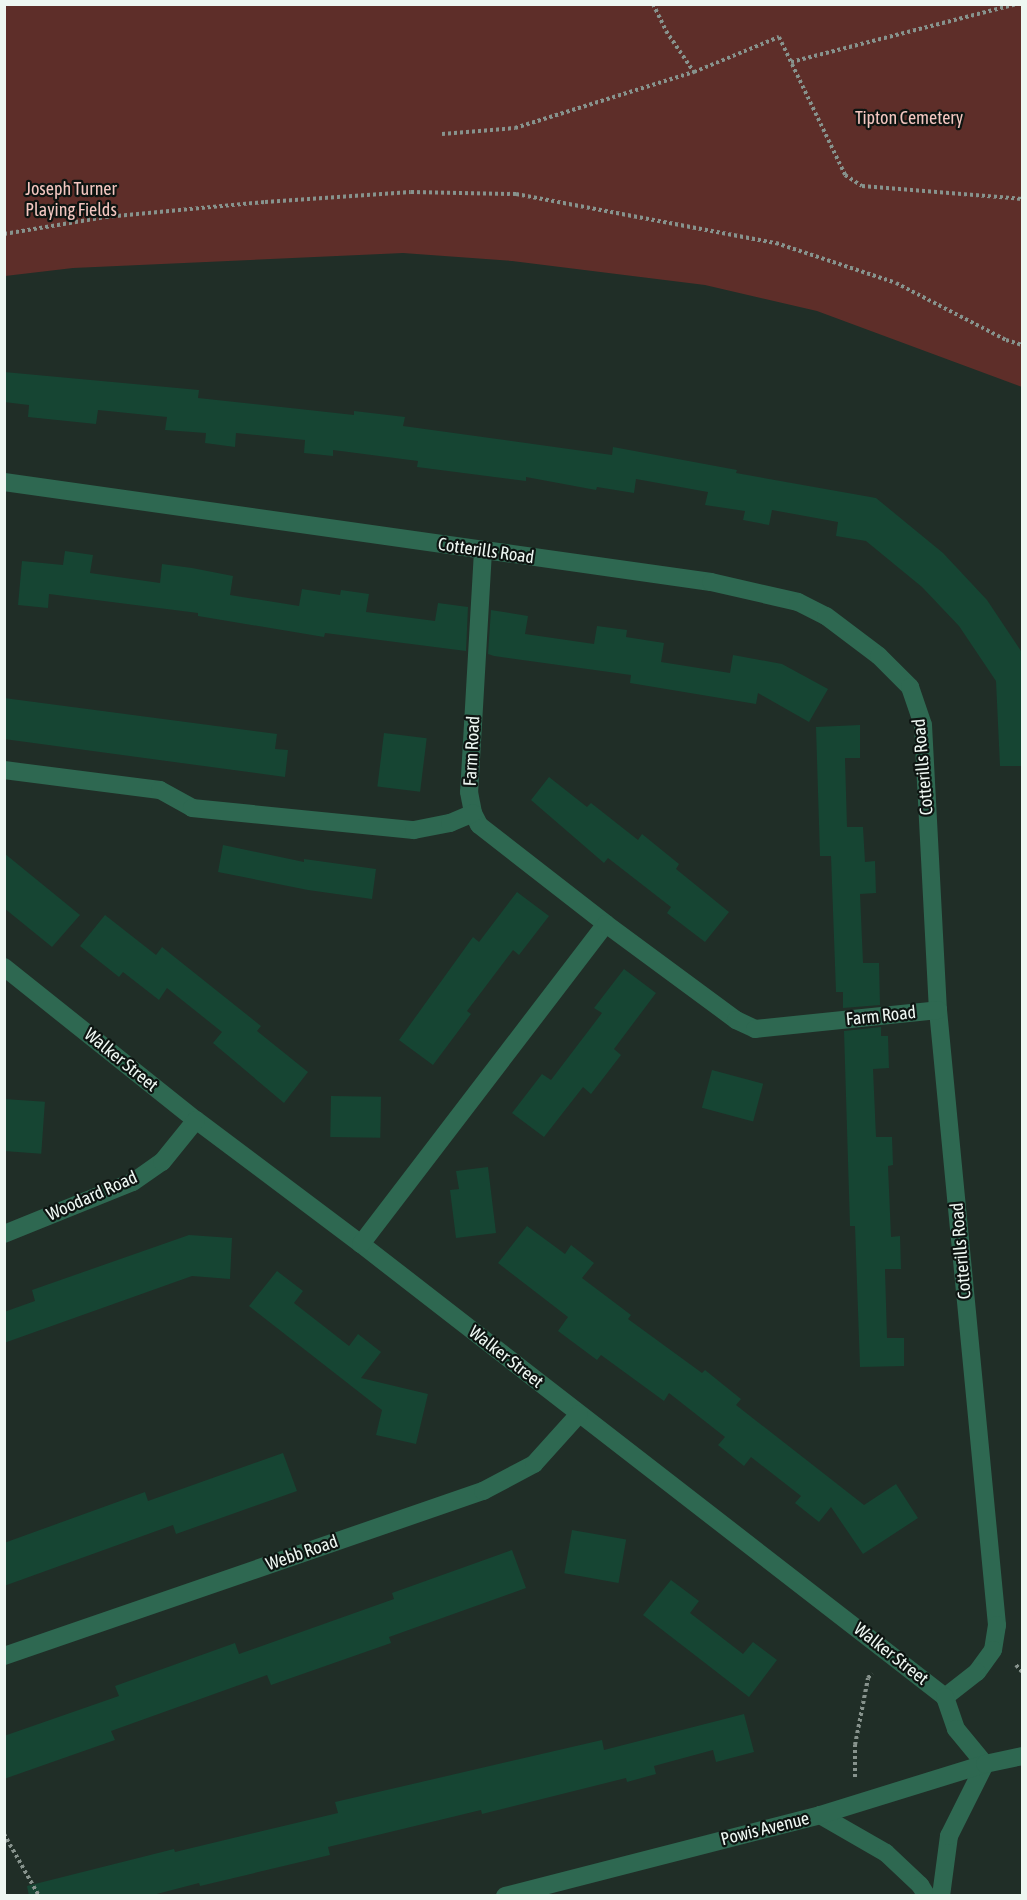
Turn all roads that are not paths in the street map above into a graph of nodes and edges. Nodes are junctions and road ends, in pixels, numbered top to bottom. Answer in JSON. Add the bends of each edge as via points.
{"nodes":[{"id":1,"x":4,"y":482,"type":"edge"},
{"id":2,"x":483,"y":551,"type":"junction"},
{"id":3,"x":4,"y":770,"type":"edge"},
{"id":4,"x":473,"y":813,"type":"junction"},
{"id":5,"x":606,"y":924,"type":"junction"},
{"id":6,"x":4,"y":967,"type":"edge"},
{"id":7,"x":938,"y":1010,"type":"junction"},
{"id":8,"x":196,"y":1120,"type":"junction"},
{"id":9,"x":4,"y":1234,"type":"edge"},
{"id":10,"x":361,"y":1244,"type":"junction"},
{"id":11,"x":579,"y":1414,"type":"junction"},
{"id":12,"x":4,"y":1656,"type":"edge"},
{"id":13,"x":945,"y":1697,"type":"junction"},
{"id":14,"x":1023,"y":1756,"type":"edge"},
{"id":15,"x":985,"y":1764,"type":"junction"},
{"id":16,"x":820,"y":1815,"type":"junction"},
{"id":17,"x":505,"y":1896,"type":"edge"},
{"id":18,"x":927,"y":1896,"type":"edge"},
{"id":19,"x":941,"y":1896,"type":"edge"}],
"edges":[{"from":1,"to":2,"type":"street","name":"Cotterills Road"},
{"from":2,"to":4,"type":"street","name":"Farm Road","via":[[469,792]]},
{"from":2,"to":7,"type":"street","name":"Cotterills Road","via":[[711,582],[798,602],[826,616],[879,656],[910,687],[923,725]]},
{"from":3,"to":4,"type":"street","via":[[160,790],[192,808],[403,829],[450,823]]},
{"from":4,"to":5,"type":"street","name":"Farm Road","via":[[479,825]]},
{"from":5,"to":7,"type":"street","name":"Farm Road","via":[[736,1020],[755,1029]]},
{"from":5,"to":10,"type":"street"},
{"from":6,"to":8,"type":"street","name":"Walker Street"},
{"from":7,"to":13,"type":"street","name":"Cotterills Road","via":[[997,1625],[993,1650],[977,1672]]},
{"from":8,"to":9,"type":"street","name":"Woodard Road","via":[[162,1162],[133,1182]]},
{"from":8,"to":10,"type":"street","name":"Walker Street"},
{"from":10,"to":11,"type":"street","name":"Walker Street"},
{"from":11,"to":12,"type":"street","name":"Webb Road","via":[[534,1464],[483,1491]]},
{"from":11,"to":13,"type":"street","name":"Walker Street"},
{"from":13,"to":15,"type":"street","name":"Walker Street","via":[[956,1729]]},
{"from":14,"to":15,"type":"street","name":"Powis Avenue"},
{"from":15,"to":16,"type":"street","name":"Powis Avenue"},
{"from":15,"to":19,"type":"street","via":[[949,1836]]},
{"from":16,"to":17,"type":"street","name":"Powis Avenue"},
{"from":16,"to":18,"type":"street","via":[[886,1853]]}]}
